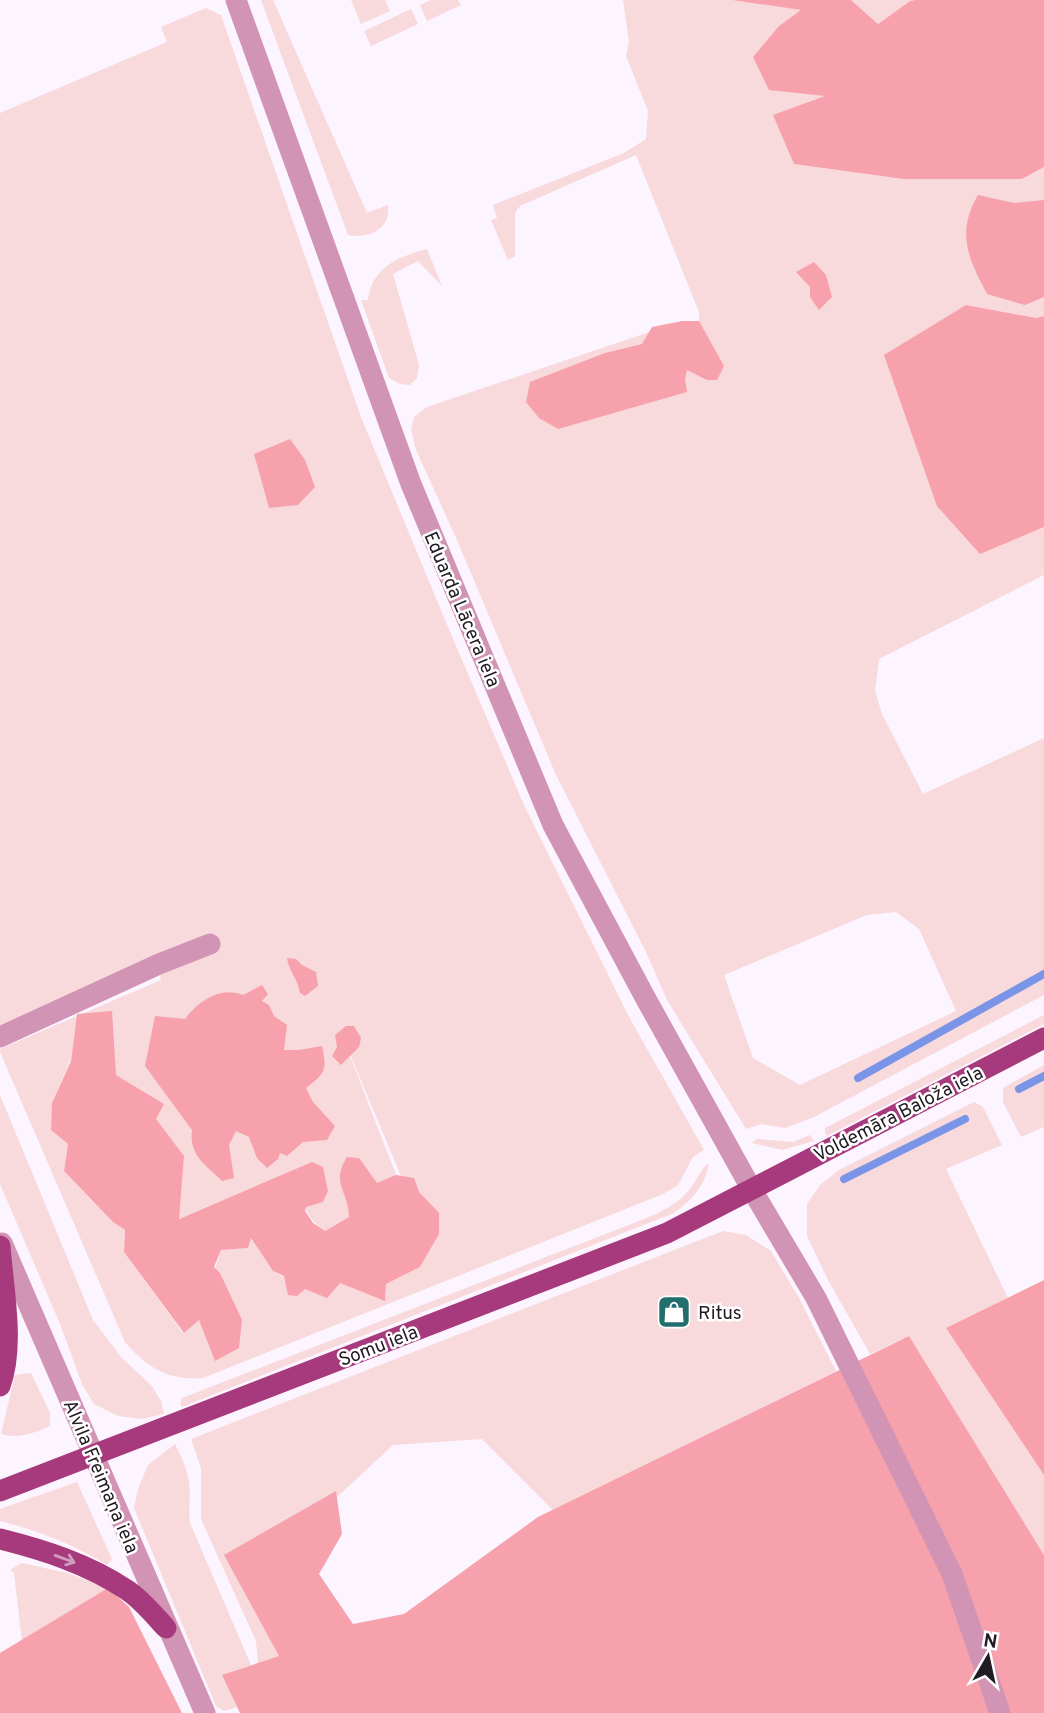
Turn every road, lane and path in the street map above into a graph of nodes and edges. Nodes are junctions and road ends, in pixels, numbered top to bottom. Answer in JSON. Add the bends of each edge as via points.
{"nodes":[{"id":1,"x":236,"y":0,"type":"edge"},
{"id":2,"x":210,"y":944,"type":"dead end"},
{"id":3,"x":0,"y":1037,"type":"edge"},
{"id":4,"x":1044,"y":1038,"type":"edge"},
{"id":5,"x":752,"y":1189,"type":"junction"},
{"id":6,"x":0,"y":1239,"type":"edge"},
{"id":7,"x":0,"y":1246,"type":"edge"},
{"id":8,"x":0,"y":1386,"type":"edge"},
{"id":9,"x":93,"y":1455,"type":"junction"},
{"id":10,"x":0,"y":1491,"type":"edge"},
{"id":11,"x":0,"y":1539,"type":"edge"},
{"id":12,"x":166,"y":1628,"type":"junction"},
{"id":13,"x":205,"y":1713,"type":"edge"},
{"id":14,"x":1000,"y":1713,"type":"edge"}],
"edges":[{"from":1,"to":5,"type":"street","name":"Eduarda Lācera iela","via":[[411,485],[553,825]]},
{"from":2,"to":3,"type":"street"},
{"from":4,"to":5,"type":"main road","name":"Voldemāra Baloža iela"},
{"from":5,"to":9,"type":"main road","name":"Somu iela","via":[[667,1233]]},
{"from":5,"to":14,"type":"street","name":"Eduarda Lācera iela","via":[[816,1298],[952,1574]]},
{"from":6,"to":9,"type":"street","name":"Alvila Freimaņa iela"},
{"from":7,"to":8,"type":"main road","via":[[7,1331]]},
{"from":9,"to":10,"type":"main road","name":"Somu iela"},
{"from":9,"to":12,"type":"street","name":"Alvila Freimaņa iela"},
{"from":11,"to":12,"type":"main road","one_way":true,"via":[[92,1570],[129,1591]]},
{"from":12,"to":13,"type":"street","name":"Alvila Freimaņa iela"}]}
